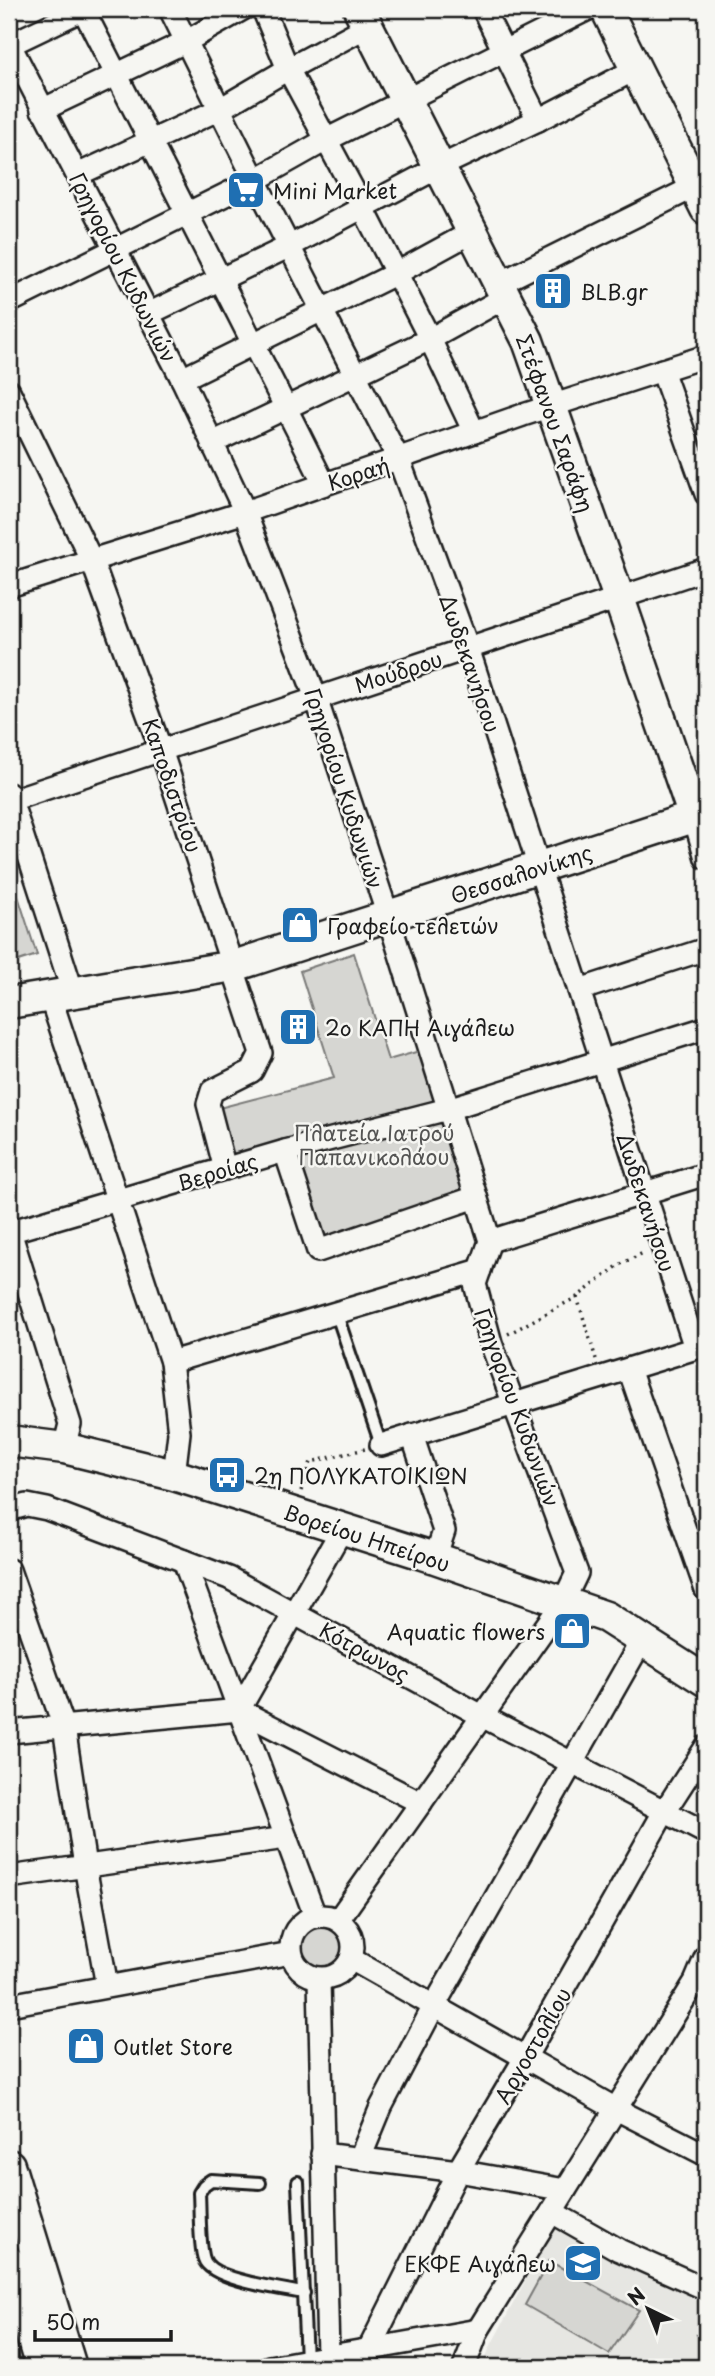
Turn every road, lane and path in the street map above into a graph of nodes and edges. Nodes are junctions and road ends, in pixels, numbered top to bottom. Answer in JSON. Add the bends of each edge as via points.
{"nodes":[{"id":1,"x":84,"y":9,"type":"edge"},
{"id":2,"x":170,"y":9,"type":"edge"},
{"id":3,"x":243,"y":9,"type":"edge"},
{"id":4,"x":263,"y":9,"type":"edge"},
{"id":5,"x":484,"y":9,"type":"edge"},
{"id":6,"x":588,"y":9,"type":"edge"},
{"id":7,"x":606,"y":9,"type":"edge"},
{"id":8,"x":363,"y":17,"type":"edge"},
{"id":9,"x":187,"y":41,"type":"junction"},
{"id":10,"x":9,"y":44,"type":"edge"},
{"id":11,"x":505,"y":52,"type":"junction"},
{"id":12,"x":288,"y":69,"type":"junction"},
{"id":13,"x":636,"y":69,"type":"junction"},
{"id":14,"x":117,"y":75,"type":"junction"},
{"id":15,"x":406,"y":101,"type":"junction"},
{"id":16,"x":220,"y":109,"type":"junction"},
{"id":17,"x":42,"y":110,"type":"junction"},
{"id":18,"x":538,"y":120,"type":"junction"},
{"id":19,"x":326,"y":140,"type":"junction"},
{"id":20,"x":153,"y":141,"type":"junction"},
{"id":21,"x":439,"y":167,"type":"junction"},
{"id":22,"x":77,"y":175,"type":"junction"},
{"id":23,"x":254,"y":180,"type":"junction"},
{"id":24,"x":701,"y":198,"type":"edge"},
{"id":25,"x":363,"y":208,"type":"junction"},
{"id":26,"x":187,"y":213,"type":"junction"},
{"id":27,"x":472,"y":232,"type":"junction"},
{"id":28,"x":289,"y":246,"type":"junction"},
{"id":29,"x":115,"y":249,"type":"junction"},
{"id":30,"x":397,"y":273,"type":"junction"},
{"id":31,"x":220,"y":279,"type":"junction"},
{"id":32,"x":503,"y":290,"type":"junction"},
{"id":33,"x":9,"y":302,"type":"edge"},
{"id":34,"x":323,"y":311,"type":"junction"},
{"id":35,"x":148,"y":314,"type":"junction"},
{"id":36,"x":430,"y":339,"type":"junction"},
{"id":37,"x":254,"y":344,"type":"junction"},
{"id":38,"x":706,"y":356,"type":"edge"},
{"id":39,"x":662,"y":370,"type":"junction"},
{"id":40,"x":357,"y":376,"type":"junction"},
{"id":41,"x":181,"y":379,"type":"junction"},
{"id":42,"x":9,"y":391,"type":"edge"},
{"id":43,"x":551,"y":405,"type":"junction"},
{"id":44,"x":287,"y":409,"type":"junction"},
{"id":45,"x":474,"y":432,"type":"junction"},
{"id":46,"x":212,"y":443,"type":"junction"},
{"id":47,"x":399,"y":460,"type":"junction"},
{"id":48,"x":324,"y":484,"type":"junction"},
{"id":49,"x":706,"y":494,"type":"edge"},
{"id":50,"x":245,"y":512,"type":"junction"},
{"id":51,"x":92,"y":561,"type":"junction"},
{"id":52,"x":706,"y":569,"type":"edge"},
{"id":53,"x":9,"y":586,"type":"edge"},
{"id":54,"x":619,"y":598,"type":"junction"},
{"id":55,"x":468,"y":648,"type":"junction"},
{"id":56,"x":316,"y":698,"type":"junction"},
{"id":57,"x":161,"y":750,"type":"junction"},
{"id":58,"x":10,"y":797,"type":"edge"},
{"id":59,"x":700,"y":815,"type":"edge"},
{"id":60,"x":706,"y":858,"type":"edge"},
{"id":61,"x":539,"y":867,"type":"junction"},
{"id":62,"x":388,"y":916,"type":"junction"},
{"id":63,"x":706,"y":949,"type":"edge"},
{"id":64,"x":234,"y":966,"type":"junction"},
{"id":65,"x":579,"y":990,"type":"junction"},
{"id":66,"x":62,"y":995,"type":"junction"},
{"id":67,"x":9,"y":1003,"type":"edge"},
{"id":68,"x":706,"y":1028,"type":"edge"},
{"id":69,"x":602,"y":1062,"type":"junction"},
{"id":70,"x":448,"y":1109,"type":"junction"},
{"id":71,"x":285,"y":1151,"type":"junction"},
{"id":72,"x":225,"y":1169,"type":"junction"},
{"id":73,"x":706,"y":1174,"type":"edge"},
{"id":74,"x":644,"y":1193,"type":"junction"},
{"id":75,"x":476,"y":1197,"type":"junction"},
{"id":76,"x":116,"y":1202,"type":"junction"},
{"id":77,"x":9,"y":1231,"type":"edge"},
{"id":78,"x":490,"y":1241,"type":"junction"},
{"id":79,"x":661,"y":1244,"type":"junction"},
{"id":80,"x":480,"y":1269,"type":"junction"},
{"id":81,"x":577,"y":1297,"type":"junction"},
{"id":82,"x":336,"y":1312,"type":"junction"},
{"id":83,"x":491,"y":1343,"type":"junction"},
{"id":84,"x":701,"y":1347,"type":"edge"},
{"id":85,"x":170,"y":1362,"type":"junction"},
{"id":86,"x":629,"y":1369,"type":"junction"},
{"id":87,"x":601,"y":1377,"type":"junction"},
{"id":88,"x":515,"y":1404,"type":"junction"},
{"id":89,"x":412,"y":1435,"type":"junction"},
{"id":90,"x":9,"y":1441,"type":"edge"},
{"id":91,"x":381,"y":1445,"type":"junction"},
{"id":92,"x":64,"y":1448,"type":"junction"},
{"id":93,"x":174,"y":1475,"type":"junction"},
{"id":94,"x":9,"y":1510,"type":"edge"},
{"id":95,"x":293,"y":1513,"type":"junction"},
{"id":96,"x":342,"y":1529,"type":"junction"},
{"id":97,"x":435,"y":1558,"type":"junction"},
{"id":98,"x":184,"y":1561,"type":"junction"},
{"id":99,"x":9,"y":1570,"type":"edge"},
{"id":100,"x":706,"y":1590,"type":"edge"},
{"id":101,"x":563,"y":1602,"type":"junction"},
{"id":102,"x":295,"y":1612,"type":"junction"},
{"id":103,"x":642,"y":1640,"type":"junction"},
{"id":104,"x":706,"y":1681,"type":"edge"},
{"id":105,"x":239,"y":1710,"type":"junction"},
{"id":106,"x":482,"y":1716,"type":"junction"},
{"id":107,"x":64,"y":1727,"type":"junction"},
{"id":108,"x":9,"y":1732,"type":"edge"},
{"id":109,"x":706,"y":1747,"type":"edge"},
{"id":110,"x":574,"y":1762,"type":"junction"},
{"id":111,"x":421,"y":1803,"type":"junction"},
{"id":112,"x":664,"y":1812,"type":"junction"},
{"id":113,"x":706,"y":1833,"type":"edge"},
{"id":114,"x":286,"y":1838,"type":"junction"},
{"id":115,"x":85,"y":1866,"type":"junction"},
{"id":116,"x":9,"y":1877,"type":"edge"},
{"id":117,"x":315,"y":1916,"type":"junction"},
{"id":118,"x":338,"y":1920,"type":"junction"},
{"id":119,"x":291,"y":1953,"type":"junction"},
{"id":120,"x":706,"y":1956,"type":"edge"},
{"id":121,"x":351,"y":1959,"type":"junction"},
{"id":122,"x":318,"y":1979,"type":"junction"},
{"id":123,"x":107,"y":1986,"type":"junction"},
{"id":124,"x":9,"y":2005,"type":"edge"},
{"id":125,"x":434,"y":2006,"type":"junction"},
{"id":126,"x":525,"y":2058,"type":"junction"},
{"id":127,"x":616,"y":2109,"type":"junction"},
{"id":128,"x":322,"y":2154,"type":"junction"},
{"id":129,"x":706,"y":2155,"type":"edge"},
{"id":130,"x":360,"y":2158,"type":"junction"},
{"id":131,"x":9,"y":2165,"type":"edge"},
{"id":132,"x":458,"y":2171,"type":"junction"},
{"id":133,"x":298,"y":2182,"type":"dead end"},
{"id":134,"x":260,"y":2183,"type":"dead end"},
{"id":135,"x":565,"y":2190,"type":"junction"},
{"id":136,"x":552,"y":2212,"type":"junction"},
{"id":137,"x":9,"y":2262,"type":"edge"},
{"id":138,"x":706,"y":2289,"type":"edge"},
{"id":139,"x":304,"y":2293,"type":"junction"},
{"id":140,"x":478,"y":2330,"type":"junction"},
{"id":141,"x":697,"y":2333,"type":"dead end"},
{"id":142,"x":706,"y":2344,"type":"edge"},
{"id":143,"x":369,"y":2348,"type":"junction"},
{"id":144,"x":328,"y":2355,"type":"junction"},
{"id":145,"x":306,"y":2360,"type":"junction"},
{"id":146,"x":41,"y":2367,"type":"edge"},
{"id":147,"x":71,"y":2367,"type":"edge"},
{"id":148,"x":269,"y":2367,"type":"edge"},
{"id":149,"x":464,"y":2367,"type":"edge"}],
"edges":[{"from":1,"to":10,"type":"street"},
{"from":1,"to":14,"type":"street"},
{"from":2,"to":9,"type":"street","name":"Δωδεκανήσου"},
{"from":3,"to":9,"type":"street"},
{"from":4,"to":12,"type":"street"},
{"from":5,"to":11,"type":"street"},
{"from":6,"to":11,"type":"street"},
{"from":7,"to":13,"type":"street"},
{"from":8,"to":12,"type":"street"},
{"from":8,"to":15,"type":"street","name":"Στέφανου Σαράφη"},
{"from":9,"to":14,"type":"street"},
{"from":9,"to":16,"type":"street","name":"Δωδεκανήσου"},
{"from":10,"to":17,"type":"street","name":"Γρηγορίου Κυδωνιών"},
{"from":11,"to":15,"type":"street"},
{"from":11,"to":18,"type":"street"},
{"from":12,"to":16,"type":"street"},
{"from":12,"to":19,"type":"street"},
{"from":13,"to":18,"type":"street"},
{"from":13,"to":24,"type":"street"},
{"from":14,"to":17,"type":"street"},
{"from":14,"to":20,"type":"street"},
{"from":15,"to":19,"type":"street"},
{"from":15,"to":21,"type":"street","name":"Στέφανου Σαράφη"},
{"from":16,"to":20,"type":"street"},
{"from":16,"to":23,"type":"street","name":"Δωδεκανήσου"},
{"from":17,"to":22,"type":"street","name":"Γρηγορίου Κυδωνιών"},
{"from":18,"to":21,"type":"street"},
{"from":19,"to":23,"type":"street"},
{"from":19,"to":25,"type":"street"},
{"from":20,"to":22,"type":"street"},
{"from":20,"to":26,"type":"street"},
{"from":21,"to":25,"type":"street"},
{"from":21,"to":27,"type":"street","name":"Στέφανου Σαράφη"},
{"from":22,"to":29,"type":"street","name":"Γρηγορίου Κυδωνιών"},
{"from":23,"to":26,"type":"street"},
{"from":23,"to":28,"type":"street","name":"Δωδεκανήσου"},
{"from":24,"to":32,"type":"street"},
{"from":25,"to":28,"type":"street"},
{"from":25,"to":30,"type":"street"},
{"from":26,"to":29,"type":"street"},
{"from":26,"to":31,"type":"street"},
{"from":27,"to":30,"type":"street"},
{"from":27,"to":32,"type":"street","name":"Στέφανου Σαράφη"},
{"from":28,"to":31,"type":"street"},
{"from":28,"to":34,"type":"street","name":"Δωδεκανήσου"},
{"from":29,"to":33,"type":"street"},
{"from":29,"to":35,"type":"street","name":"Γρηγορίου Κυδωνιών"},
{"from":30,"to":34,"type":"street"},
{"from":30,"to":36,"type":"street"},
{"from":31,"to":35,"type":"street"},
{"from":31,"to":37,"type":"street"},
{"from":32,"to":36,"type":"street"},
{"from":32,"to":43,"type":"street","name":"Στέφανου Σαράφη"},
{"from":34,"to":37,"type":"street"},
{"from":34,"to":40,"type":"street","name":"Δωδεκανήσου"},
{"from":35,"to":41,"type":"street","name":"Γρηγορίου Κυδωνιών"},
{"from":36,"to":40,"type":"street"},
{"from":36,"to":45,"type":"street"},
{"from":37,"to":41,"type":"street"},
{"from":37,"to":44,"type":"street"},
{"from":38,"to":39,"type":"street","name":"Κοραή"},
{"from":39,"to":43,"type":"street","name":"Κοραή"},
{"from":39,"to":49,"type":"street"},
{"from":40,"to":44,"type":"street"},
{"from":40,"to":47,"type":"street","name":"Δωδεκανήσου"},
{"from":41,"to":46,"type":"street","name":"Γρηγορίου Κυδωνιών"},
{"from":42,"to":51,"type":"street","name":"Καποδιστρίου"},
{"from":43,"to":45,"type":"street","name":"Κοραή"},
{"from":43,"to":54,"type":"street","name":"Στέφανου Σαράφη"},
{"from":44,"to":46,"type":"street"},
{"from":44,"to":48,"type":"street"},
{"from":45,"to":47,"type":"street","name":"Κοραή"},
{"from":46,"to":50,"type":"street","name":"Γρηγορίου Κυδωνιών"},
{"from":47,"to":48,"type":"street","name":"Κοραή"},
{"from":47,"to":55,"type":"street","name":"Δωδεκανήσου"},
{"from":48,"to":50,"type":"street","name":"Κοραή"},
{"from":50,"to":51,"type":"street","name":"Κοραή"},
{"from":50,"to":56,"type":"street","name":"Γρηγορίου Κυδωνιών"},
{"from":51,"to":53,"type":"street","name":"Κοραή"},
{"from":51,"to":57,"type":"street","name":"Καποδιστρίου"},
{"from":52,"to":54,"type":"street","name":"Μούδρου"},
{"from":54,"to":55,"type":"street","name":"Μούδρου"},
{"from":54,"to":59,"type":"street","name":"Στέφανου Σαράφη"},
{"from":55,"to":56,"type":"street","name":"Μούδρου"},
{"from":55,"to":61,"type":"street","name":"Δωδεκανήσου"},
{"from":56,"to":57,"type":"street","name":"Μούδρου"},
{"from":56,"to":62,"type":"street","name":"Γρηγορίου Κυδωνιών"},
{"from":57,"to":58,"type":"street","name":"Μούδρου"},
{"from":57,"to":64,"type":"street","name":"Καποδιστρίου"},
{"from":58,"to":66,"type":"street"},
{"from":59,"to":60,"type":"street","name":"Στέφανου Σαράφη"},
{"from":59,"to":61,"type":"street","name":"Θεσσαλονίκης"},
{"from":61,"to":62,"type":"street","name":"Θεσσαλονίκης"},
{"from":61,"to":65,"type":"street","name":"Δωδεκανήσου"},
{"from":62,"to":64,"type":"street","name":"Θεσσαλονίκης"},
{"from":62,"to":70,"type":"street","name":"Γρηγορίου Κυδωνιών"},
{"from":63,"to":65,"type":"street"},
{"from":64,"to":66,"type":"street","name":"Θεσσαλονίκης"},
{"from":64,"to":72,"type":"street","name":"Καποδιστρίου","via":[[261,1053],[253,1070],[212,1091],[208,1104]]},
{"from":65,"to":69,"type":"street","name":"Δωδεκανήσου"},
{"from":66,"to":67,"type":"street","name":"Θεσσαλονίκης"},
{"from":66,"to":76,"type":"street"},
{"from":68,"to":69,"type":"street","name":"Βεροίας"},
{"from":69,"to":70,"type":"street","name":"Βεροίας"},
{"from":69,"to":74,"type":"street","name":"Δωδεκανήσου"},
{"from":70,"to":71,"type":"street","name":"Βεροίας"},
{"from":70,"to":75,"type":"street","name":"Γρηγορίου Κυδωνιών"},
{"from":71,"to":72,"type":"street","name":"Βεροίας"},
{"from":71,"to":75,"type":"street","via":[[318,1251]]},
{"from":72,"to":76,"type":"street","name":"Βεροίας"},
{"from":73,"to":74,"type":"street"},
{"from":74,"to":78,"type":"street"},
{"from":74,"to":79,"type":"street","name":"Δωδεκανήσου"},
{"from":75,"to":78,"type":"street","name":"Γρηγορίου Κυδωνιών"},
{"from":76,"to":77,"type":"street","name":"Βεροίας"},
{"from":76,"to":85,"type":"street"},
{"from":77,"to":92,"type":"street","via":[[70,1424]]},
{"from":78,"to":80,"type":"street","name":"Γρηγορίου Κυδωνιών"},
{"from":79,"to":81,"type":"path","via":[[619,1265]]},
{"from":79,"to":84,"type":"street","name":"Δωδεκανήσου"},
{"from":80,"to":82,"type":"street"},
{"from":80,"to":83,"type":"street","name":"Γρηγορίου Κυδωνιών","via":[[475,1284]]},
{"from":81,"to":83,"type":"path"},
{"from":81,"to":87,"type":"path"},
{"from":82,"to":85,"type":"street"},
{"from":82,"to":91,"type":"lane"},
{"from":83,"to":88,"type":"street","name":"Γρηγορίου Κυδωνιών"},
{"from":84,"to":86,"type":"street"},
{"from":85,"to":93,"type":"street","via":[[178,1433]]},
{"from":86,"to":87,"type":"street"},
{"from":86,"to":100,"type":"street"},
{"from":87,"to":88,"type":"street"},
{"from":88,"to":89,"type":"street"},
{"from":88,"to":101,"type":"street","name":"Γρηγορίου Κυδωνιών","via":[[577,1573]]},
{"from":89,"to":91,"type":"street"},
{"from":89,"to":97,"type":"street","via":[[444,1531]]},
{"from":90,"to":92,"type":"street","name":"Βορείου Ηπείρου"},
{"from":91,"to":95,"type":"path","via":[[311,1462]]},
{"from":92,"to":93,"type":"street","name":"Βορείου Ηπείρου"},
{"from":93,"to":95,"type":"street","name":"Βορείου Ηπείρου"},
{"from":94,"to":98,"type":"street","name":"Κότρωνος","via":[[27,1506],[47,1509]]},
{"from":95,"to":96,"type":"street","name":"Βορείου Ηπείρου"},
{"from":96,"to":97,"type":"street","name":"Βορείου Ηπείρου"},
{"from":96,"to":102,"type":"street"},
{"from":97,"to":101,"type":"street","name":"Βορείου Ηπείρου"},
{"from":98,"to":102,"type":"street","name":"Κότρωνος"},
{"from":98,"to":105,"type":"street"},
{"from":99,"to":107,"type":"street"},
{"from":101,"to":103,"type":"street","name":"Βορείου Ηπείρου","via":[[606,1617]]},
{"from":101,"to":106,"type":"street","name":"Γρηγορίου Κυδωνιών"},
{"from":102,"to":105,"type":"street"},
{"from":102,"to":106,"type":"street","name":"Κότρωνος"},
{"from":103,"to":104,"type":"street","name":"Βορείου Ηπείρου"},
{"from":103,"to":110,"type":"street"},
{"from":105,"to":107,"type":"street"},
{"from":105,"to":111,"type":"street"},
{"from":105,"to":114,"type":"street"},
{"from":106,"to":110,"type":"street","name":"Κότρωνος"},
{"from":106,"to":111,"type":"street","name":"Γρηγορίου Κυδωνιών"},
{"from":107,"to":108,"type":"street"},
{"from":107,"to":115,"type":"street"},
{"from":109,"to":112,"type":"street","name":"Αργοστολίου"},
{"from":110,"to":112,"type":"street","name":"Κότρωνος"},
{"from":110,"to":125,"type":"street"},
{"from":111,"to":118,"type":"street","name":"Γρηγορίου Κυδωνιών"},
{"from":112,"to":113,"type":"street","name":"Κότρωνος"},
{"from":112,"to":126,"type":"street","name":"Αργοστολίου"},
{"from":114,"to":115,"type":"street"},
{"from":114,"to":117,"type":"street"},
{"from":115,"to":116,"type":"street"},
{"from":115,"to":123,"type":"street"},
{"from":117,"to":118,"type":"street"},
{"from":117,"to":119,"type":"street","via":[[295,1931]]},
{"from":118,"to":121,"type":"street","via":[[351,1935]]},
{"from":119,"to":122,"type":"street","via":[[301,1972]]},
{"from":119,"to":123,"type":"street"},
{"from":120,"to":127,"type":"street","via":[[695,1982]]},
{"from":121,"to":122,"type":"street","via":[[331,1978]]},
{"from":121,"to":125,"type":"street"},
{"from":122,"to":128,"type":"street"},
{"from":123,"to":124,"type":"street"},
{"from":125,"to":126,"type":"street"},
{"from":125,"to":130,"type":"street"},
{"from":126,"to":127,"type":"street"},
{"from":126,"to":132,"type":"street","name":"Αργοστολίου"},
{"from":127,"to":129,"type":"street"},
{"from":127,"to":135,"type":"street"},
{"from":128,"to":130,"type":"street"},
{"from":128,"to":144,"type":"street"},
{"from":130,"to":132,"type":"street"},
{"from":131,"to":147,"type":"street"},
{"from":132,"to":135,"type":"street"},
{"from":132,"to":143,"type":"street","name":"Αργοστολίου"},
{"from":133,"to":139,"type":"lane"},
{"from":134,"to":139,"type":"lane","via":[[211,2180],[204,2185],[199,2193],[204,2259],[225,2276]]},
{"from":135,"to":136,"type":"street"},
{"from":136,"to":138,"type":"street"},
{"from":136,"to":140,"type":"street"},
{"from":137,"to":146,"type":"street"},
{"from":139,"to":145,"type":"lane"},
{"from":140,"to":143,"type":"street"},
{"from":140,"to":149,"type":"street"},
{"from":141,"to":142,"type":"path"},
{"from":143,"to":144,"type":"street"},
{"from":144,"to":145,"type":"street"},
{"from":145,"to":148,"type":"street"}]}
